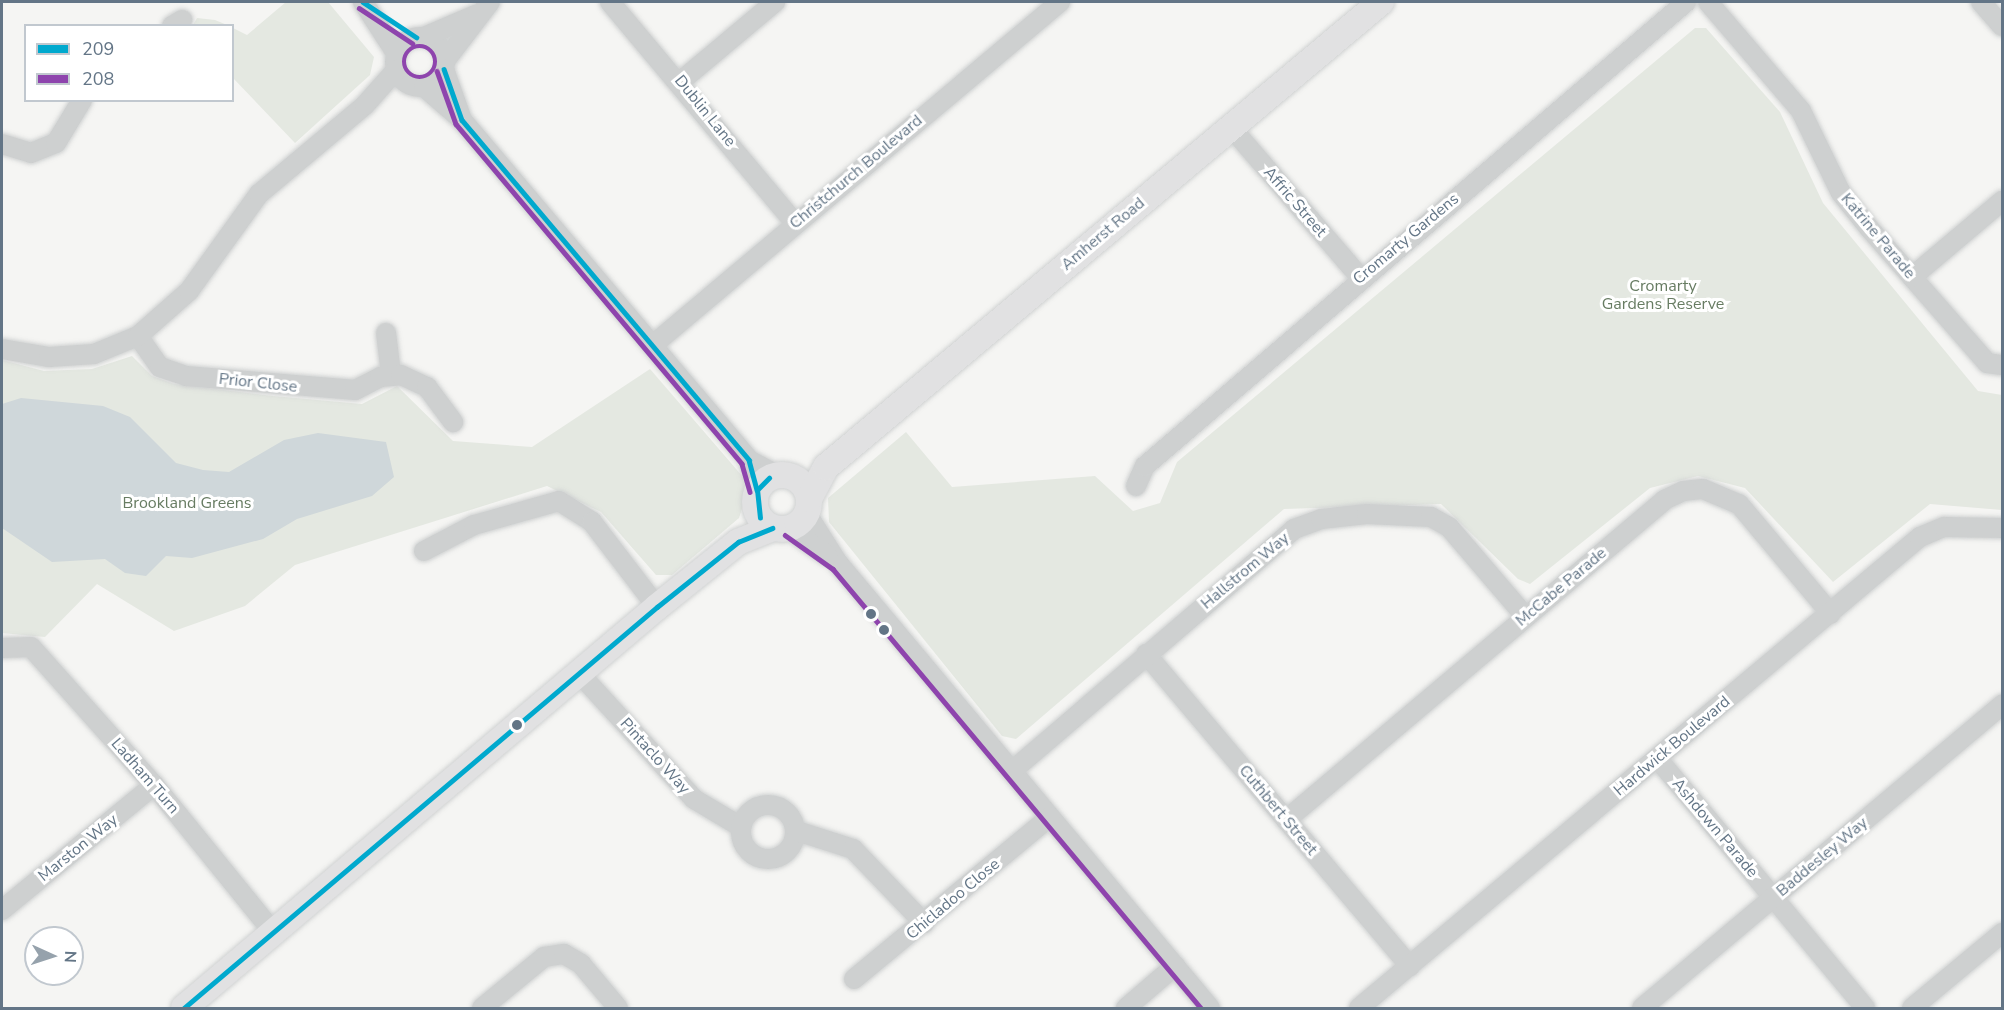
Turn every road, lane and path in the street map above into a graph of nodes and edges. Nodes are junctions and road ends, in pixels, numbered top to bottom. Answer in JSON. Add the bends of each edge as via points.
{"nodes":[{"id":1,"x":490,"y":2,"type":"edge"},
{"id":2,"x":610,"y":2,"type":"edge"},
{"id":3,"x":775,"y":2,"type":"edge"},
{"id":4,"x":1060,"y":2,"type":"edge"},
{"id":5,"x":1686,"y":2,"type":"edge"},
{"id":6,"x":1708,"y":2,"type":"edge"},
{"id":7,"x":1981,"y":2,"type":"edge"},
{"id":8,"x":365,"y":4,"type":"edge"},
{"id":9,"x":1370,"y":5,"type":"edge"},
{"id":10,"x":475,"y":15,"type":"junction"},
{"id":11,"x":2002,"y":26,"type":"edge"},
{"id":12,"x":420,"y":37,"type":"junction"},
{"id":13,"x":444,"y":65,"type":"junction"},
{"id":14,"x":406,"y":74,"type":"junction"},
{"id":15,"x":681,"y":81,"type":"junction"},
{"id":16,"x":81,"y":102,"type":"edge"},
{"id":17,"x":462,"y":120,"type":"junction"},
{"id":18,"x":1230,"y":126,"type":"junction"},
{"id":19,"x":2,"y":144,"type":"edge"},
{"id":20,"x":2002,"y":201,"type":"edge"},
{"id":21,"x":795,"y":223,"type":"junction"},
{"id":22,"x":1359,"y":277,"type":"junction"},
{"id":23,"x":1911,"y":277,"type":"junction"},
{"id":24,"x":386,"y":333,"type":"dead end"},
{"id":25,"x":138,"y":336,"type":"junction"},
{"id":26,"x":654,"y":344,"type":"junction"},
{"id":27,"x":2,"y":349,"type":"edge"},
{"id":28,"x":2002,"y":365,"type":"edge"},
{"id":29,"x":391,"y":374,"type":"junction"},
{"id":30,"x":453,"y":422,"type":"dead end"},
{"id":31,"x":1136,"y":486,"type":"dead end"},
{"id":32,"x":782,"y":503,"type":"junction"},
{"id":33,"x":2002,"y":528,"type":"edge"},
{"id":34,"x":424,"y":551,"type":"dead end"},
{"id":35,"x":657,"y":607,"type":"junction"},
{"id":36,"x":1831,"y":614,"type":"junction"},
{"id":37,"x":1526,"y":616,"type":"junction"},
{"id":38,"x":2,"y":648,"type":"edge"},
{"id":39,"x":1146,"y":654,"type":"junction"},
{"id":40,"x":579,"y":673,"type":"junction"},
{"id":41,"x":2002,"y":705,"type":"edge"},
{"id":42,"x":1657,"y":758,"type":"junction"},
{"id":43,"x":1012,"y":771,"type":"junction"},
{"id":44,"x":154,"y":785,"type":"junction"},
{"id":45,"x":1050,"y":817,"type":"junction"},
{"id":46,"x":1286,"y":820,"type":"junction"},
{"id":47,"x":741,"y":827,"type":"junction"},
{"id":48,"x":797,"y":831,"type":"junction"},
{"id":49,"x":1774,"y":898,"type":"junction"},
{"id":50,"x":2,"y":910,"type":"edge"},
{"id":51,"x":924,"y":923,"type":"junction"},
{"id":52,"x":273,"y":932,"type":"junction"},
{"id":53,"x":2002,"y":933,"type":"edge"},
{"id":54,"x":1175,"y":966,"type":"junction"},
{"id":55,"x":1410,"y":966,"type":"junction"},
{"id":56,"x":854,"y":979,"type":"dead end"},
{"id":57,"x":184,"y":1008,"type":"edge"},
{"id":58,"x":482,"y":1008,"type":"edge"},
{"id":59,"x":618,"y":1008,"type":"edge"},
{"id":60,"x":1126,"y":1008,"type":"edge"},
{"id":61,"x":1210,"y":1008,"type":"edge"},
{"id":62,"x":1359,"y":1008,"type":"edge"},
{"id":63,"x":1642,"y":1008,"type":"edge"},
{"id":64,"x":1865,"y":1008,"type":"edge"},
{"id":65,"x":1912,"y":1008,"type":"edge"}],
"edges":[{"from":1,"to":10,"type":"street"},
{"from":2,"to":15,"type":"street","name":"Dublin Lane"},
{"from":3,"to":15,"type":"street"},
{"from":4,"to":21,"type":"street","name":"Christchurch Boulevard"},
{"from":5,"to":22,"type":"street","name":"Cromarty Gardens"},
{"from":6,"to":23,"type":"street","name":"Katrine Parade","via":[[1801,111],[1841,193]]},
{"from":7,"to":11,"type":"street"},
{"from":8,"to":12,"type":"street"},
{"from":8,"to":14,"type":"street"},
{"from":9,"to":18,"type":"main road","name":"Amherst Road"},
{"from":10,"to":12,"type":"street"},
{"from":10,"to":13,"type":"street"},
{"from":12,"to":13,"type":"street","via":[[436,43]]},
{"from":12,"to":14,"type":"street"},
{"from":13,"to":14,"type":"street"},
{"from":13,"to":17,"type":"street"},
{"from":14,"to":17,"type":"street"},
{"from":14,"to":25,"type":"street","via":[[259,194],[189,291]]},
{"from":15,"to":21,"type":"street","name":"Dublin Lane"},
{"from":16,"to":19,"type":"street","via":[[56,143],[31,153]]},
{"from":17,"to":26,"type":"street"},
{"from":18,"to":22,"type":"street","name":"Affric Street"},
{"from":18,"to":32,"type":"main road","name":"Amherst Road"},
{"from":20,"to":23,"type":"street"},
{"from":21,"to":26,"type":"street","name":"Christchurch Boulevard"},
{"from":22,"to":31,"type":"street","name":"Cromarty Gardens","via":[[1145,466]]},
{"from":23,"to":28,"type":"street","name":"Katrine Parade","via":[[1987,363]]},
{"from":24,"to":29,"type":"street"},
{"from":25,"to":27,"type":"street","via":[[94,354],[49,357]]},
{"from":25,"to":29,"type":"street","name":"Prior Close","via":[[160,366],[186,376],[355,390]]},
{"from":26,"to":32,"type":"street"},
{"from":29,"to":30,"type":"street","via":[[427,387]]},
{"from":32,"to":35,"type":"main road","name":"Amherst Road"},
{"from":32,"to":43,"type":"street","via":[[838,563]]},
{"from":33,"to":36,"type":"street","name":"Hardwick Boulevard","via":[[1954,526],[1920,537]]},
{"from":34,"to":35,"type":"street","via":[[474,525],[559,501],[592,522]]},
{"from":35,"to":40,"type":"main road","name":"Amherst Road"},
{"from":36,"to":37,"type":"street","name":"McCabe Parade","via":[[1739,504],[1703,489],[1664,500]]},
{"from":36,"to":42,"type":"street","name":"Hardwick Boulevard"},
{"from":37,"to":39,"type":"street","name":"Hallstrom Way","via":[[1449,527],[1410,513],[1367,514],[1294,529]]},
{"from":37,"to":46,"type":"street","name":"McCabe Parade"},
{"from":38,"to":44,"type":"street","name":"Ladham Turn","via":[[31,647]]},
{"from":39,"to":43,"type":"street","name":"Hallstrom Way"},
{"from":39,"to":46,"type":"street","name":"Cuthbert Street"},
{"from":40,"to":47,"type":"street","name":"Pintaclo Way","via":[[694,799]]},
{"from":40,"to":52,"type":"main road","name":"Amherst Road"},
{"from":41,"to":49,"type":"street","name":"Baddesley Way"},
{"from":42,"to":49,"type":"street","name":"Ashdown Parade"},
{"from":42,"to":55,"type":"street","name":"Hardwick Boulevard"},
{"from":43,"to":45,"type":"street"},
{"from":44,"to":50,"type":"street","name":"Marston Way"},
{"from":44,"to":52,"type":"street","name":"Ladham Turn"},
{"from":45,"to":51,"type":"street","name":"Chicladoo Close"},
{"from":45,"to":54,"type":"street"},
{"from":46,"to":55,"type":"street","name":"Cuthbert Street"},
{"from":47,"to":48,"type":"street","via":[[753,813],[778,805],[791,814]]},
{"from":47,"to":48,"type":"street","via":[[743,848],[760,860],[780,852]]},
{"from":48,"to":51,"type":"street","via":[[854,849]]},
{"from":49,"to":63,"type":"street","name":"Baddesley Way"},
{"from":49,"to":64,"type":"street","name":"Ashdown Parade"},
{"from":51,"to":56,"type":"street","name":"Chicladoo Close"},
{"from":52,"to":57,"type":"main road","name":"Amherst Road"},
{"from":53,"to":65,"type":"street"},
{"from":54,"to":60,"type":"street"},
{"from":54,"to":61,"type":"street"},
{"from":55,"to":62,"type":"street","name":"Hardwick Boulevard"},
{"from":58,"to":59,"type":"street","via":[[544,957],[564,954],[581,964]]}]}
